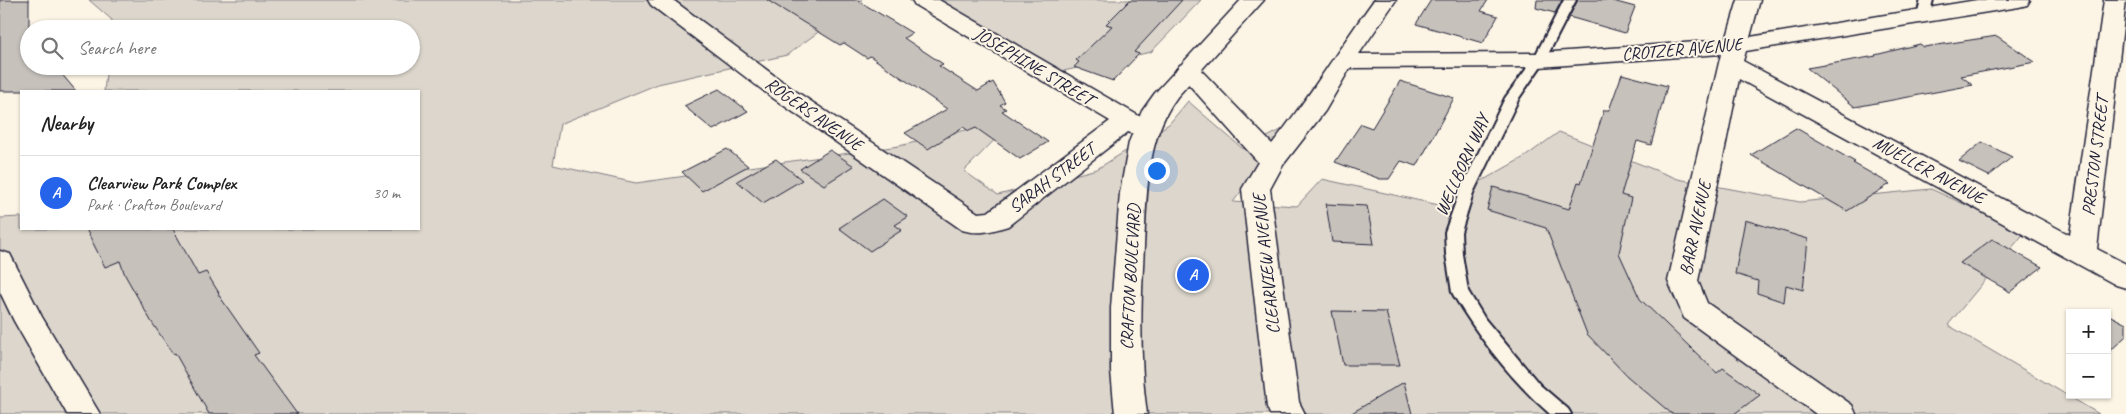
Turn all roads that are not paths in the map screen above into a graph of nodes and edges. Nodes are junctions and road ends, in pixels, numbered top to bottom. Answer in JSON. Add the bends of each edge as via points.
{"nodes":[{"id":1,"x":659,"y":0,"type":"edge"},
{"id":2,"x":923,"y":0,"type":"edge"},
{"id":3,"x":1253,"y":0,"type":"edge"},
{"id":4,"x":1384,"y":0,"type":"edge"},
{"id":5,"x":1570,"y":0,"type":"edge"},
{"id":6,"x":1749,"y":0,"type":"edge"},
{"id":7,"x":2020,"y":0,"type":"edge"},
{"id":8,"x":2115,"y":0,"type":"edge"},
{"id":9,"x":1925,"y":7,"type":"edge"},
{"id":10,"x":1733,"y":55,"type":"junction"},
{"id":11,"x":1539,"y":60,"type":"junction"},
{"id":12,"x":1342,"y":61,"type":"junction"},
{"id":13,"x":1188,"y":70,"type":"junction"},
{"id":14,"x":1136,"y":125,"type":"junction"},
{"id":15,"x":1272,"y":161,"type":"junction"},
{"id":16,"x":972,"y":223,"type":"joint"},
{"id":17,"x":2082,"y":252,"type":"junction"},
{"id":18,"x":0,"y":261,"type":"edge"},
{"id":19,"x":2126,"y":277,"type":"edge"},
{"id":20,"x":84,"y":414,"type":"edge"},
{"id":21,"x":1131,"y":414,"type":"edge"},
{"id":22,"x":1289,"y":414,"type":"edge"},
{"id":23,"x":1562,"y":414,"type":"edge"},
{"id":24,"x":1840,"y":414,"type":"edge"}],
"edges":[{"from":1,"to":16,"type":"street","name":"ROGERS AVENUE","via":[[782,93]]},
{"from":2,"to":14,"type":"street","name":"JOSEPHINE STREET"},
{"from":3,"to":13,"type":"street","name":"CRAFTON BOULEVARD"},
{"from":4,"to":12,"type":"street","name":"CLEARVIEW AVENUE"},
{"from":5,"to":11,"type":"lane","name":"WELLBORN WAY"},
{"from":6,"to":10,"type":"street","name":"BARR AVENUE"},
{"from":7,"to":9,"type":"street","name":"CROTZER AVENUE"},
{"from":8,"to":17,"type":"street","name":"PRESTON STREET"},
{"from":9,"to":10,"type":"street","name":"CROTZER AVENUE"},
{"from":10,"to":11,"type":"street","name":"CROTZER AVENUE"},
{"from":10,"to":17,"type":"street","name":"MUELLER AVENUE"},
{"from":10,"to":24,"type":"street","name":"BARR AVENUE","via":[[1683,281],[1695,310]]},
{"from":11,"to":12,"type":"street","name":"CROTZER AVENUE"},
{"from":11,"to":23,"type":"lane","name":"WELLBORN WAY","via":[[1512,98],[1466,193],[1453,232],[1454,254],[1460,292],[1479,323],[1534,390]]},
{"from":12,"to":15,"type":"street","name":"CLEARVIEW AVENUE","via":[[1312,111]]},
{"from":13,"to":14,"type":"street","name":"CRAFTON BOULEVARD","via":[[1155,110]]},
{"from":13,"to":15,"type":"street"},
{"from":14,"to":16,"type":"street","name":"SARAH STREET","via":[[998,219],[985,224]]},
{"from":14,"to":21,"type":"street","name":"CRAFTON BOULEVARD","via":[[1140,152],[1125,324],[1126,379]]},
{"from":15,"to":22,"type":"street","name":"CLEARVIEW AVENUE","via":[[1256,189],[1283,407]]},
{"from":17,"to":19,"type":"street","name":"MUELLER AVENUE"},
{"from":18,"to":20,"type":"street","via":[[28,322]]}]}
